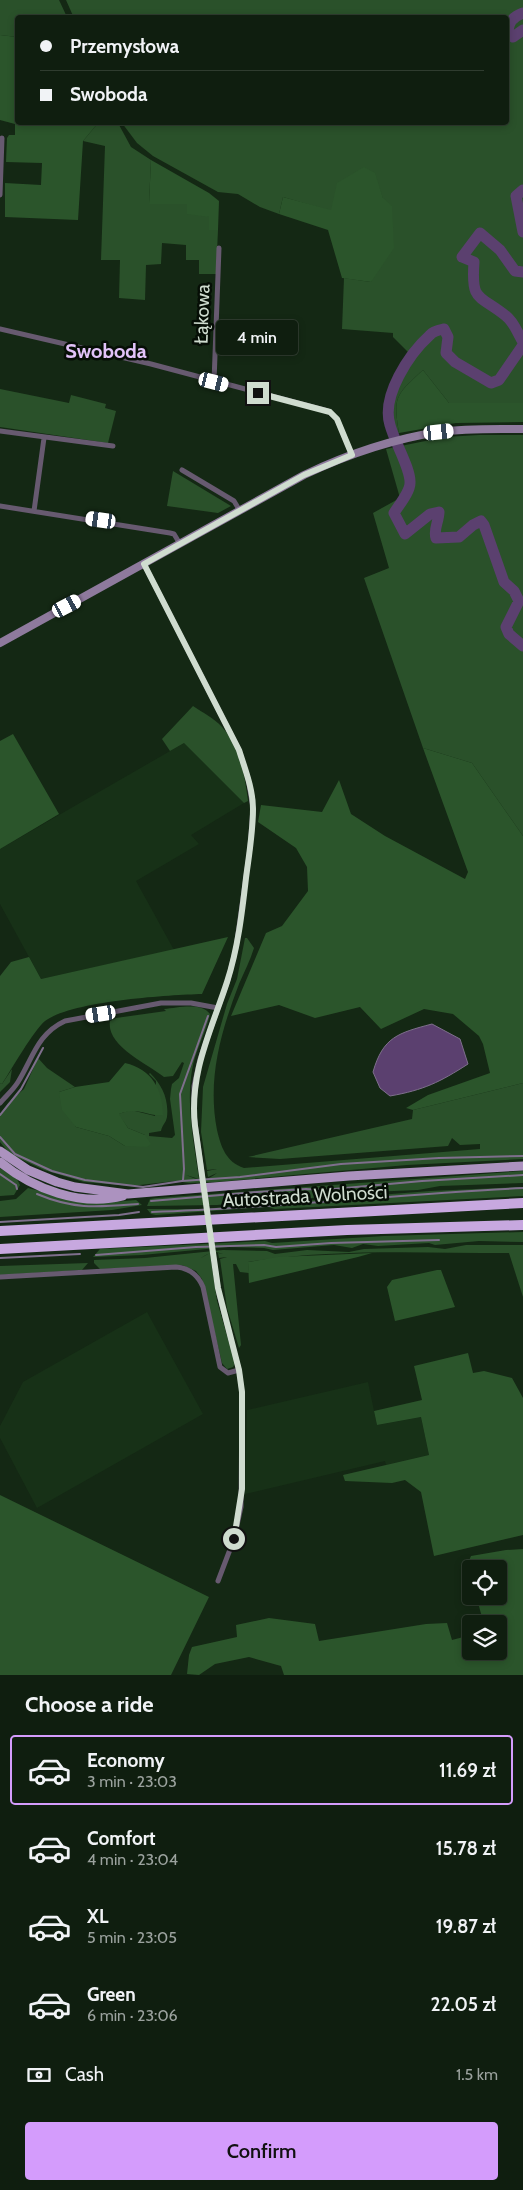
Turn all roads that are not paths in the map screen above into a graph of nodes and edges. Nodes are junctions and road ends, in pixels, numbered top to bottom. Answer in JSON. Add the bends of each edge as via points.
{"nodes":[{"id":1,"x":2,"y":138,"type":"dead end"},
{"id":2,"x":0,"y":194,"type":"edge"},
{"id":3,"x":219,"y":248,"type":"dead end"},
{"id":4,"x":0,"y":329,"type":"edge"},
{"id":5,"x":214,"y":382,"type":"junction"},
{"id":6,"x":523,"y":429,"type":"edge"},
{"id":7,"x":0,"y":431,"type":"edge"},
{"id":8,"x":44,"y":438,"type":"junction"},
{"id":9,"x":113,"y":446,"type":"dead end"},
{"id":10,"x":352,"y":455,"type":"junction"},
{"id":11,"x":182,"y":470,"type":"dead end"},
{"id":12,"x":0,"y":506,"type":"edge"},
{"id":13,"x":34,"y":511,"type":"junction"},
{"id":14,"x":240,"y":511,"type":"junction"},
{"id":15,"x":180,"y":544,"type":"junction"},
{"id":16,"x":144,"y":564,"type":"junction"},
{"id":17,"x":0,"y":643,"type":"edge"},
{"id":18,"x":218,"y":1008,"type":"junction"},
{"id":19,"x":7,"y":1094,"type":"junction"},
{"id":20,"x":0,"y":1097,"type":"edge"},
{"id":21,"x":0,"y":1103,"type":"edge"},
{"id":22,"x":0,"y":1151,"type":"edge"},
{"id":23,"x":0,"y":1162,"type":"edge"},
{"id":24,"x":523,"y":1166,"type":"edge"},
{"id":25,"x":128,"y":1194,"type":"junction"},
{"id":26,"x":523,"y":1203,"type":"edge"},
{"id":27,"x":523,"y":1225,"type":"edge"},
{"id":28,"x":0,"y":1231,"type":"edge"},
{"id":29,"x":0,"y":1249,"type":"edge"},
{"id":30,"x":0,"y":1277,"type":"edge"},
{"id":31,"x":239,"y":1370,"type":"junction"},
{"id":32,"x":218,"y":1581,"type":"dead end"}],
"edges":[{"from":1,"to":2,"type":"street"},
{"from":3,"to":5,"type":"street","name":"Łąkowa"},
{"from":4,"to":5,"type":"street"},
{"from":5,"to":10,"type":"street","via":[[330,412],[337,419]]},
{"from":6,"to":10,"type":"main road","via":[[460,430],[410,438]]},
{"from":7,"to":8,"type":"street"},
{"from":8,"to":9,"type":"street"},
{"from":8,"to":13,"type":"street"},
{"from":10,"to":14,"type":"main road","via":[[304,475]]},
{"from":11,"to":14,"type":"street","via":[[234,501]]},
{"from":12,"to":13,"type":"street"},
{"from":13,"to":15,"type":"street","via":[[170,533]]},
{"from":14,"to":15,"type":"main road"},
{"from":15,"to":16,"type":"main road"},
{"from":16,"to":17,"type":"main road"},
{"from":16,"to":18,"type":"street","via":[[239,750],[250,788],[253,808],[240,927],[232,968]]},
{"from":18,"to":19,"type":"street","via":[[191,1003],[162,1003],[64,1021],[43,1036],[18,1082]]},
{"from":18,"to":31,"type":"street","bridge":true,"via":[[200,1058],[194,1086],[194,1116],[223,1313]]},
{"from":19,"to":20,"type":"street"},
{"from":19,"to":21,"type":"street"},
{"from":22,"to":25,"type":"main road","via":[[28,1170],[57,1182]]},
{"from":23,"to":25,"type":"main road","via":[[42,1188],[71,1196],[98,1200]]},
{"from":24,"to":25,"type":"main road"},
{"from":26,"to":28,"type":"highway","name":"Autostrada Wolności"},
{"from":27,"to":29,"type":"highway","name":"Autostrada Wolności","via":[[347,1230]]},
{"from":30,"to":31,"type":"street","via":[[171,1267],[187,1269],[203,1288],[220,1367],[228,1373]]},
{"from":31,"to":32,"type":"street","via":[[242,1392],[241,1507],[234,1539]]}]}
